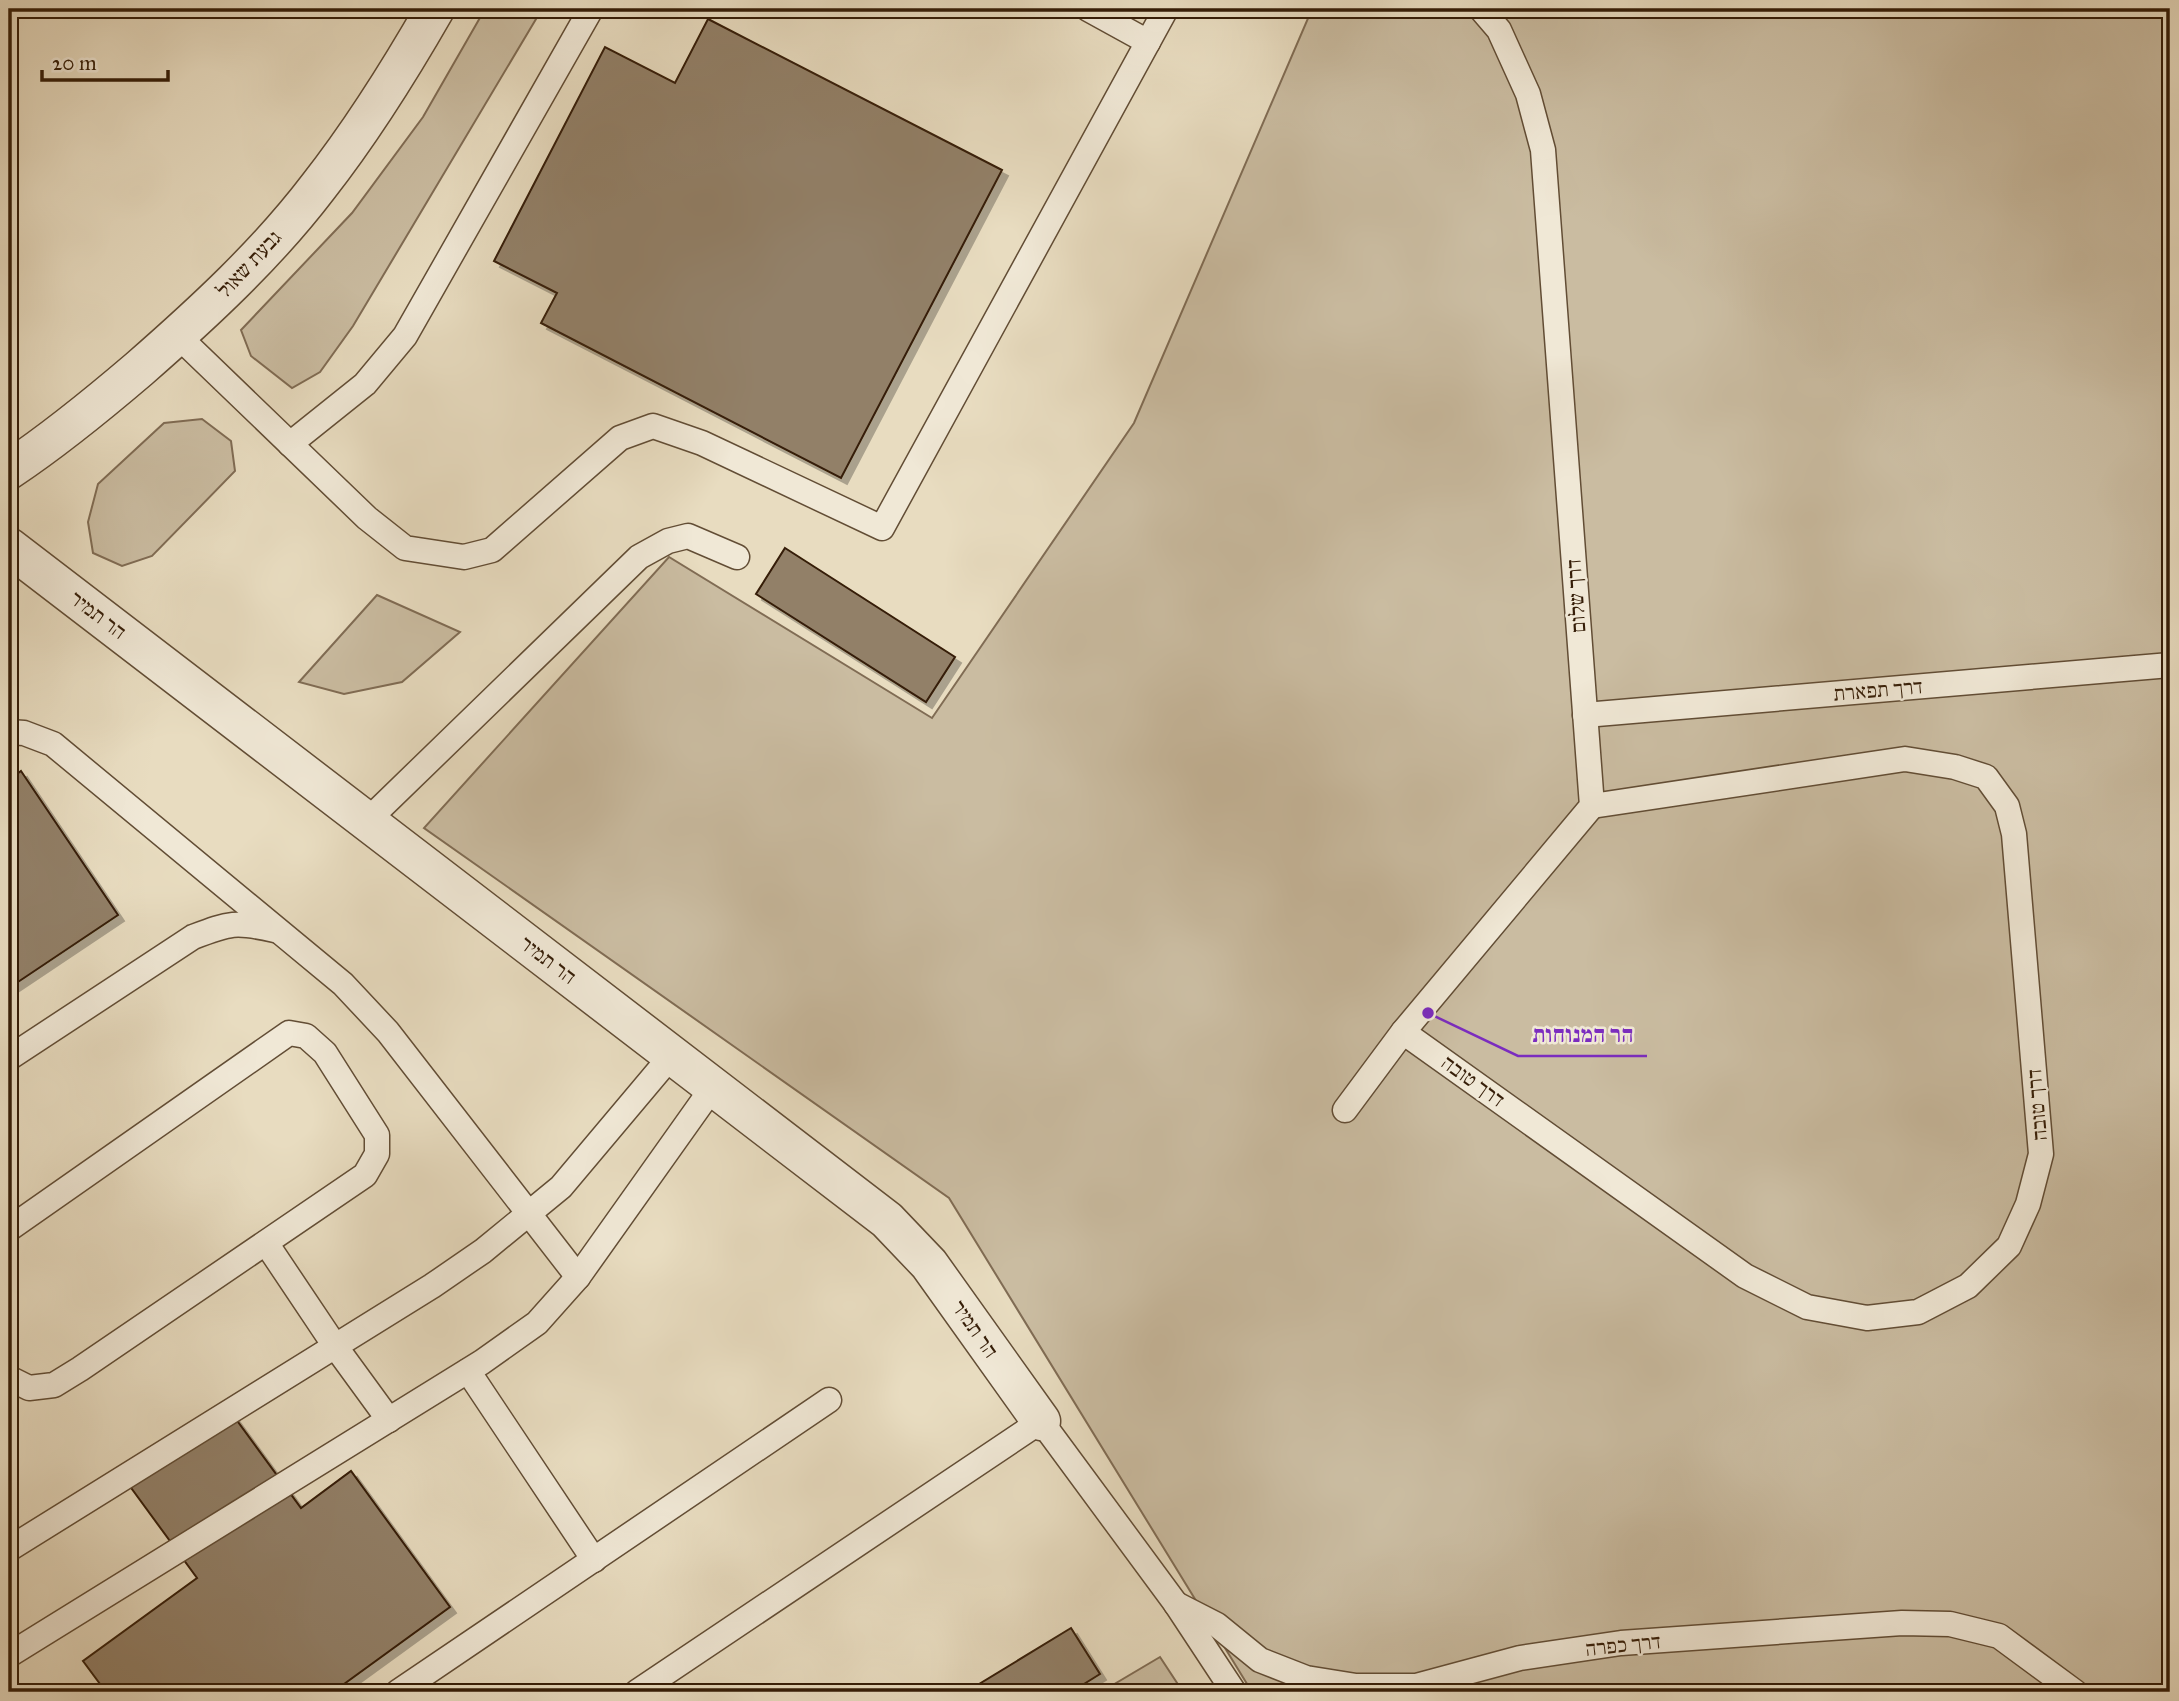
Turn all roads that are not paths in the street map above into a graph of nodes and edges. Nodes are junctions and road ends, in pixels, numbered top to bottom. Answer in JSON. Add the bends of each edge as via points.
{"nodes":[{"id":1,"x":435,"y":9,"type":"edge"},
{"id":2,"x":1088,"y":9,"type":"edge"},
{"id":3,"x":1166,"y":9,"type":"edge"},
{"id":4,"x":1481,"y":9,"type":"edge"},
{"id":5,"x":596,"y":11,"type":"edge"},
{"id":6,"x":1149,"y":42,"type":"junction"},
{"id":7,"x":177,"y":335,"type":"junction"},
{"id":8,"x":290,"y":444,"type":"junction"},
{"id":9,"x":9,"y":470,"type":"edge"},
{"id":10,"x":9,"y":547,"type":"edge"},
{"id":11,"x":737,"y":557,"type":"dead end"},
{"id":12,"x":2170,"y":665,"type":"edge"},
{"id":13,"x":1585,"y":715,"type":"junction"},
{"id":14,"x":9,"y":732,"type":"edge"},
{"id":15,"x":1592,"y":806,"type":"junction"},
{"id":16,"x":367,"y":821,"type":"junction"},
{"id":17,"x":279,"y":931,"type":"junction"},
{"id":18,"x":1403,"y":1032,"type":"junction"},
{"id":19,"x":671,"y":1055,"type":"junction"},
{"id":20,"x":9,"y":1059,"type":"edge"},
{"id":21,"x":713,"y":1087,"type":"junction"},
{"id":22,"x":1345,"y":1110,"type":"dead end"},
{"id":23,"x":529,"y":1213,"type":"junction"},
{"id":24,"x":9,"y":1229,"type":"edge"},
{"id":25,"x":266,"y":1242,"type":"junction"},
{"id":26,"x":578,"y":1277,"type":"junction"},
{"id":27,"x":335,"y":1346,"type":"junction"},
{"id":28,"x":468,"y":1370,"type":"junction"},
{"id":29,"x":9,"y":1378,"type":"edge"},
{"id":30,"x":829,"y":1400,"type":"dead end"},
{"id":31,"x":389,"y":1420,"type":"junction"},
{"id":32,"x":1041,"y":1421,"type":"junction"},
{"id":33,"x":9,"y":1549,"type":"edge"},
{"id":34,"x":594,"y":1560,"type":"junction"},
{"id":35,"x":1176,"y":1604,"type":"junction"},
{"id":36,"x":9,"y":1655,"type":"edge"},
{"id":37,"x":398,"y":1692,"type":"edge"},
{"id":38,"x":637,"y":1692,"type":"edge"},
{"id":39,"x":1234,"y":1692,"type":"edge"},
{"id":40,"x":2076,"y":1692,"type":"edge"}],
"edges":[{"from":1,"to":7,"type":"street","name":"גבעת שאול","via":[[381,99],[318,188],[258,256]]},
{"from":2,"to":6,"type":"lane"},
{"from":3,"to":6,"type":"lane"},
{"from":4,"to":13,"type":"lane","name":"דרך שלום","via":[[1499,30],[1528,94],[1543,150]]},
{"from":5,"to":8,"type":"lane","via":[[405,336],[365,384]]},
{"from":6,"to":8,"type":"lane","via":[[882,528],[702,443],[653,426],[620,438],[492,550],[464,557],[405,548]]},
{"from":7,"to":8,"type":"lane"},
{"from":7,"to":9,"type":"street","name":"גבעת שאול","via":[[112,392]]},
{"from":10,"to":16,"type":"street","name":"הר תמיר"},
{"from":11,"to":16,"type":"lane","via":[[688,536],[667,541],[639,557]]},
{"from":12,"to":13,"type":"lane","name":"דרך תפארת"},
{"from":13,"to":15,"type":"lane","name":"דרך שלום"},
{"from":14,"to":17,"type":"lane","via":[[53,744]]},
{"from":15,"to":18,"type":"lane"},
{"from":15,"to":18,"type":"lane","name":"דרך טובה","via":[[1905,759],[1955,767],[1986,778],[2007,807],[2014,834],[2041,1154],[2028,1204],[2009,1246],[1968,1286],[1918,1312],[1867,1318],[1807,1307],[1745,1276]]},
{"from":16,"to":19,"type":"street","name":"הר תמיר"},
{"from":17,"to":20,"type":"lane","via":[[226,924],[192,937]]},
{"from":17,"to":23,"type":"lane","via":[[342,984],[388,1032]]},
{"from":18,"to":22,"type":"lane"},
{"from":19,"to":21,"type":"street","name":"הר תמיר"},
{"from":19,"to":23,"type":"lane","via":[[561,1187]]},
{"from":21,"to":26,"type":"lane"},
{"from":21,"to":32,"type":"street","name":"הר תמיר","via":[[887,1220],[929,1264]]},
{"from":23,"to":26,"type":"lane"},
{"from":23,"to":27,"type":"lane","via":[[432,1286]]},
{"from":24,"to":25,"type":"lane","via":[[289,1033],[306,1035],[325,1053],[377,1135],[377,1154],[365,1175]]},
{"from":25,"to":27,"type":"lane"},
{"from":25,"to":29,"type":"lane","via":[[54,1385],[29,1388]]},
{"from":26,"to":28,"type":"lane","via":[[537,1323]]},
{"from":27,"to":31,"type":"lane"},
{"from":27,"to":33,"type":"lane"},
{"from":28,"to":31,"type":"lane"},
{"from":28,"to":34,"type":"lane"},
{"from":30,"to":34,"type":"lane"},
{"from":31,"to":36,"type":"lane"},
{"from":32,"to":35,"type":"lane"},
{"from":32,"to":38,"type":"lane"},
{"from":34,"to":37,"type":"lane"},
{"from":35,"to":39,"type":"lane"},
{"from":35,"to":40,"type":"lane","name":"דרך כפרה","via":[[1217,1625],[1260,1660],[1306,1678],[1356,1686],[1416,1686],[1520,1658],[1621,1643],[1902,1623],[1950,1624],[1999,1636]]}]}
